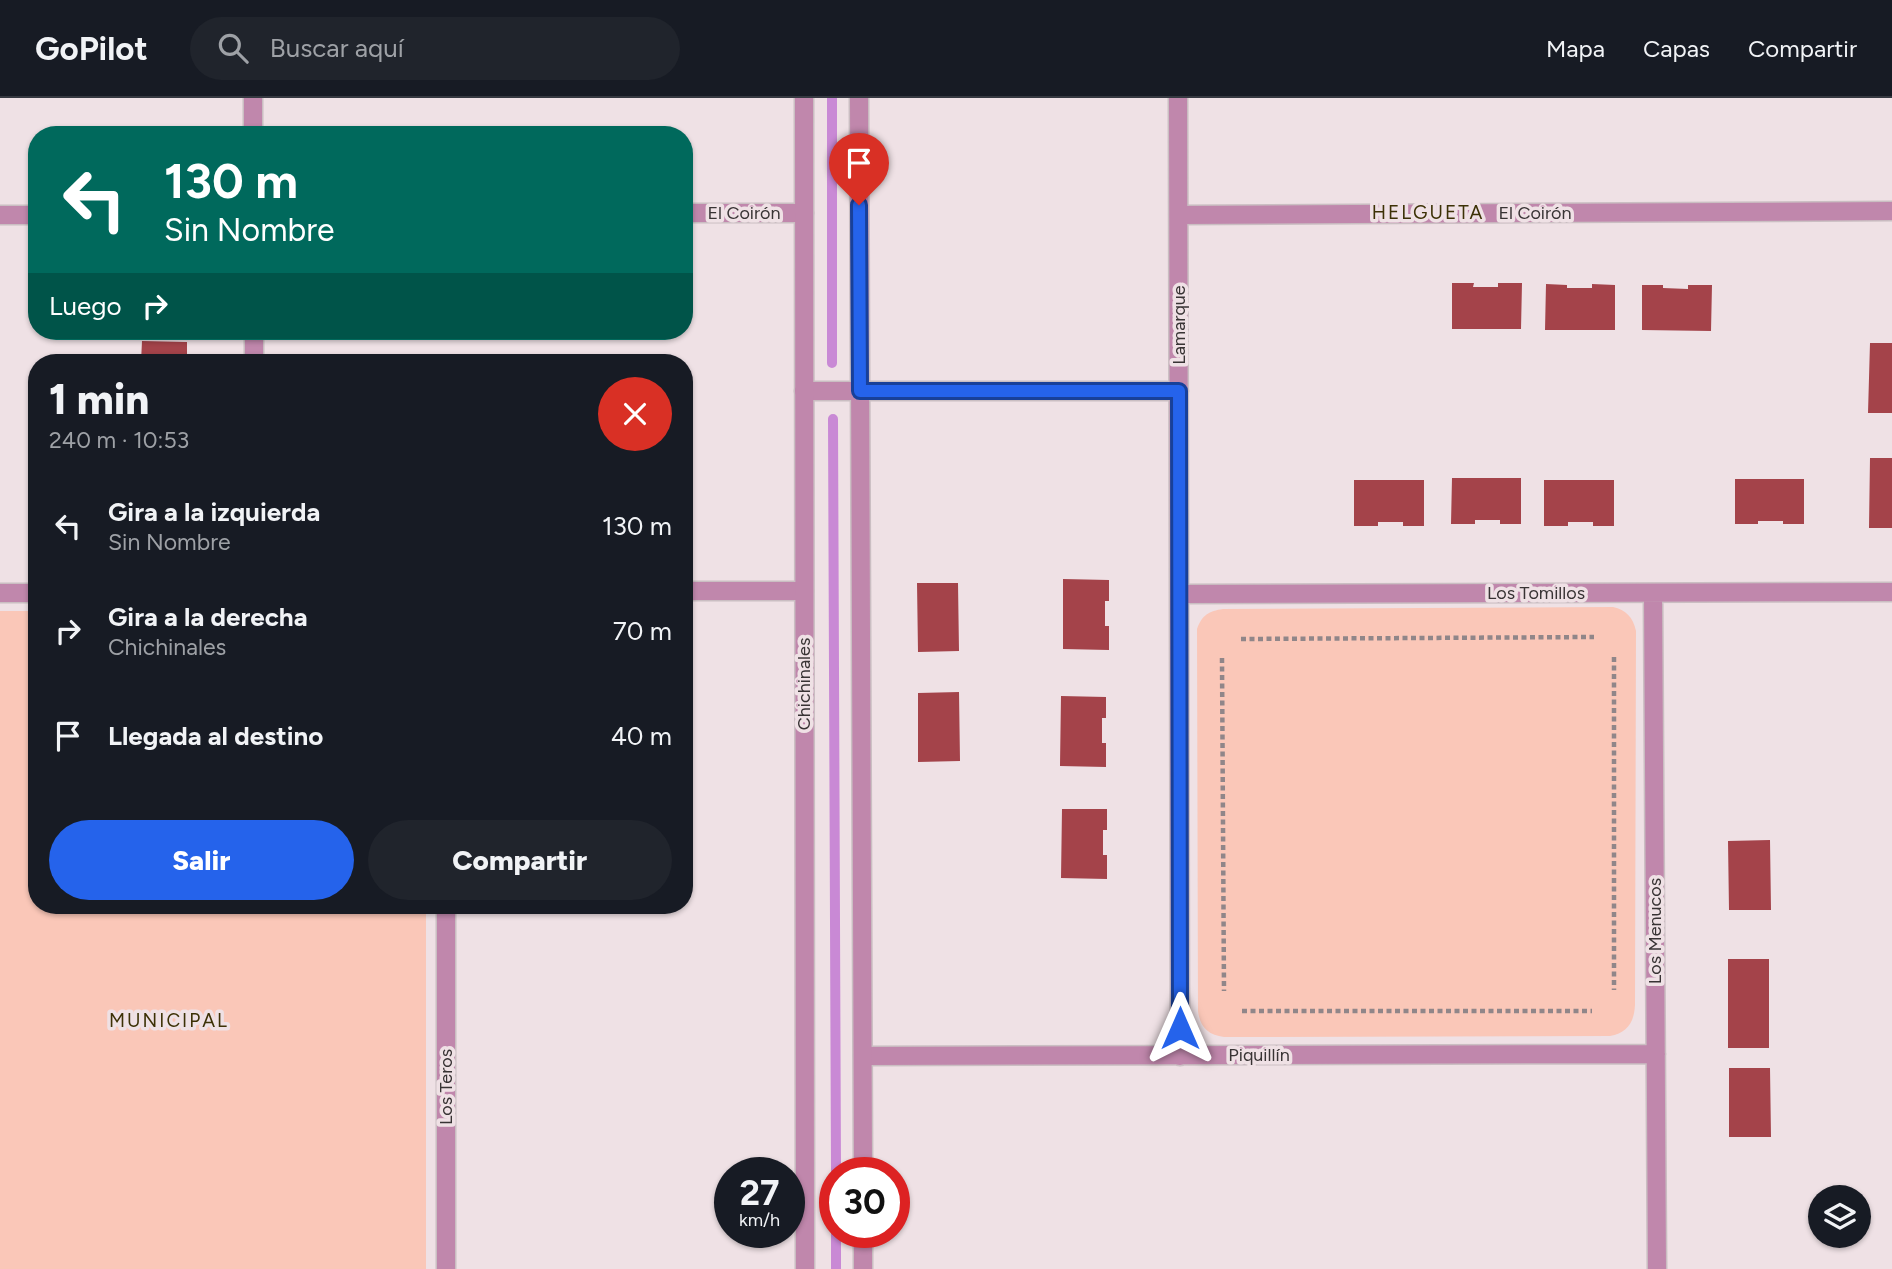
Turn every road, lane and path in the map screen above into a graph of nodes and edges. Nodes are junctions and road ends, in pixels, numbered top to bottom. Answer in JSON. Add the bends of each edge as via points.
{"nodes":[{"id":1,"x":253,"y":98,"type":"edge"},
{"id":2,"x":804,"y":98,"type":"edge"},
{"id":3,"x":859,"y":98,"type":"edge"},
{"id":4,"x":1178,"y":98,"type":"edge"},
{"id":5,"x":253,"y":126,"type":"edge"},
{"id":6,"x":1892,"y":211,"type":"edge"},
{"id":7,"x":693,"y":213,"type":"edge"},
{"id":8,"x":804,"y":213,"type":"junction"},
{"id":9,"x":0,"y":215,"type":"edge"},
{"id":10,"x":28,"y":215,"type":"edge"},
{"id":11,"x":1179,"y":215,"type":"junction"},
{"id":12,"x":804,"y":391,"type":"junction"},
{"id":13,"x":860,"y":391,"type":"junction"},
{"id":14,"x":1179,"y":391,"type":"junction"},
{"id":15,"x":693,"y":591,"type":"edge"},
{"id":16,"x":804,"y":591,"type":"junction"},
{"id":17,"x":0,"y":593,"type":"edge"},
{"id":18,"x":28,"y":593,"type":"edge"},
{"id":19,"x":1653,"y":593,"type":"junction"},
{"id":20,"x":1892,"y":593,"type":"edge"},
{"id":21,"x":1179,"y":594,"type":"junction"},
{"id":22,"x":1594,"y":637,"type":"dead end"},
{"id":23,"x":1241,"y":639,"type":"dead end"},
{"id":24,"x":1614,"y":657,"type":"dead end"},
{"id":25,"x":1222,"y":658,"type":"dead end"},
{"id":26,"x":446,"y":914,"type":"edge"},
{"id":27,"x":1614,"y":990,"type":"dead end"},
{"id":28,"x":1224,"y":991,"type":"dead end"},
{"id":29,"x":1242,"y":1011,"type":"dead end"},
{"id":30,"x":1592,"y":1011,"type":"dead end"},
{"id":31,"x":1656,"y":1054,"type":"junction"},
{"id":32,"x":1180,"y":1055,"type":"junction"},
{"id":33,"x":863,"y":1056,"type":"junction"},
{"id":34,"x":863,"y":1157,"type":"edge"},
{"id":35,"x":863,"y":1248,"type":"edge"},
{"id":36,"x":446,"y":1269,"type":"edge"},
{"id":37,"x":805,"y":1269,"type":"edge"},
{"id":38,"x":863,"y":1269,"type":"edge"},
{"id":39,"x":1657,"y":1269,"type":"edge"}],
"edges":[{"from":1,"to":5,"type":"street"},
{"from":2,"to":8,"type":"street","name":"Chichinales"},
{"from":3,"to":13,"type":"street"},
{"from":4,"to":11,"type":"street","name":"Lamarque"},
{"from":6,"to":11,"type":"street","name":"El Coirón"},
{"from":7,"to":8,"type":"street","name":"El Coirón"},
{"from":8,"to":12,"type":"street","name":"Chichinales"},
{"from":9,"to":10,"type":"street"},
{"from":11,"to":14,"type":"street","name":"Lamarque"},
{"from":12,"to":13,"type":"street"},
{"from":12,"to":16,"type":"street","name":"Chichinales"},
{"from":13,"to":14,"type":"street"},
{"from":13,"to":33,"type":"street"},
{"from":14,"to":21,"type":"street","name":"Lamarque"},
{"from":15,"to":16,"type":"street"},
{"from":16,"to":37,"type":"street","name":"Chichinales"},
{"from":17,"to":18,"type":"street"},
{"from":19,"to":20,"type":"street","name":"Los Tomillos"},
{"from":19,"to":21,"type":"street","name":"Los Tomillos"},
{"from":19,"to":31,"type":"street","name":"Los Menucos"},
{"from":21,"to":32,"type":"street","name":"Lamarque"},
{"from":22,"to":23,"type":"path"},
{"from":24,"to":27,"type":"path"},
{"from":25,"to":28,"type":"path"},
{"from":26,"to":36,"type":"street","name":"Los Teros"},
{"from":29,"to":30,"type":"path"},
{"from":31,"to":32,"type":"street","name":"Piquillín"},
{"from":31,"to":39,"type":"street","name":"Los Menucos"},
{"from":32,"to":33,"type":"street","name":"Piquillín"},
{"from":33,"to":34,"type":"street"},
{"from":35,"to":38,"type":"street"}]}
